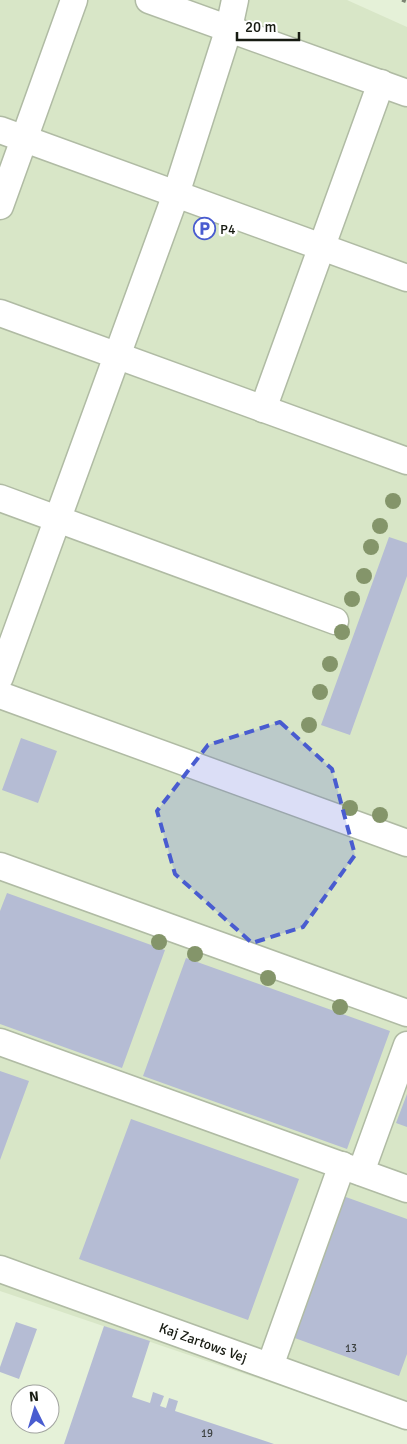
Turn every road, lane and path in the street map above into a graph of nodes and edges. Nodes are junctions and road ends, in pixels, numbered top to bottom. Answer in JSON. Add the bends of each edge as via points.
{"nodes":[{"id":1,"x":74,"y":0,"type":"edge"},
{"id":2,"x":149,"y":0,"type":"edge"},
{"id":3,"x":236,"y":0,"type":"edge"},
{"id":4,"x":248,"y":0,"type":"edge"},
{"id":5,"x":402,"y":0,"type":"edge"},
{"id":6,"x":407,"y":2,"type":"edge"},
{"id":7,"x":229,"y":28,"type":"junction"},
{"id":8,"x":381,"y":84,"type":"junction"},
{"id":9,"x":407,"y":93,"type":"edge"},
{"id":10,"x":0,"y":130,"type":"edge"},
{"id":11,"x":24,"y":139,"type":"junction"},
{"id":12,"x":176,"y":194,"type":"junction"},
{"id":13,"x":0,"y":206,"type":"edge"},
{"id":14,"x":322,"y":247,"type":"junction"},
{"id":15,"x":407,"y":278,"type":"edge"},
{"id":16,"x":0,"y":313,"type":"edge"},
{"id":17,"x":117,"y":356,"type":"junction"},
{"id":18,"x":263,"y":409,"type":"junction"},
{"id":19,"x":407,"y":462,"type":"edge"},
{"id":20,"x":0,"y":498,"type":"edge"},
{"id":21,"x":58,"y":519,"type":"junction"},
{"id":22,"x":335,"y":621,"type":"dead end"},
{"id":23,"x":0,"y":677,"type":"edge"},
{"id":24,"x":0,"y":695,"type":"edge"},
{"id":25,"x":407,"y":843,"type":"edge"},
{"id":26,"x":0,"y":866,"type":"edge"},
{"id":27,"x":407,"y":1013,"type":"edge"},
{"id":28,"x":0,"y":1042,"type":"edge"},
{"id":29,"x":407,"y":1045,"type":"edge"},
{"id":30,"x":351,"y":1169,"type":"junction"},
{"id":31,"x":407,"y":1189,"type":"edge"},
{"id":32,"x":0,"y":1269,"type":"edge"},
{"id":33,"x":270,"y":1366,"type":"junction"},
{"id":34,"x":407,"y":1416,"type":"edge"}],
"edges":[{"from":1,"to":11,"type":"lane"},
{"from":2,"to":7,"type":"lane"},
{"from":3,"to":7,"type":"lane"},
{"from":4,"to":7,"type":"lane"},
{"from":5,"to":6,"type":"path"},
{"from":7,"to":8,"type":"lane"},
{"from":7,"to":12,"type":"lane"},
{"from":8,"to":9,"type":"lane"},
{"from":8,"to":14,"type":"lane"},
{"from":10,"to":11,"type":"lane"},
{"from":11,"to":12,"type":"lane"},
{"from":11,"to":13,"type":"lane"},
{"from":12,"to":14,"type":"lane"},
{"from":12,"to":17,"type":"lane"},
{"from":14,"to":15,"type":"lane"},
{"from":14,"to":18,"type":"lane"},
{"from":16,"to":17,"type":"lane"},
{"from":17,"to":18,"type":"lane"},
{"from":17,"to":21,"type":"lane"},
{"from":18,"to":19,"type":"lane"},
{"from":20,"to":21,"type":"lane"},
{"from":21,"to":22,"type":"lane"},
{"from":21,"to":23,"type":"lane"},
{"from":24,"to":25,"type":"lane"},
{"from":26,"to":27,"type":"lane"},
{"from":28,"to":30,"type":"lane"},
{"from":29,"to":30,"type":"lane"},
{"from":30,"to":31,"type":"lane"},
{"from":30,"to":33,"type":"lane"},
{"from":32,"to":33,"type":"lane","name":"Kaj Zartows Vej"},
{"from":33,"to":34,"type":"lane","name":"Kaj Zartows Vej"}]}
